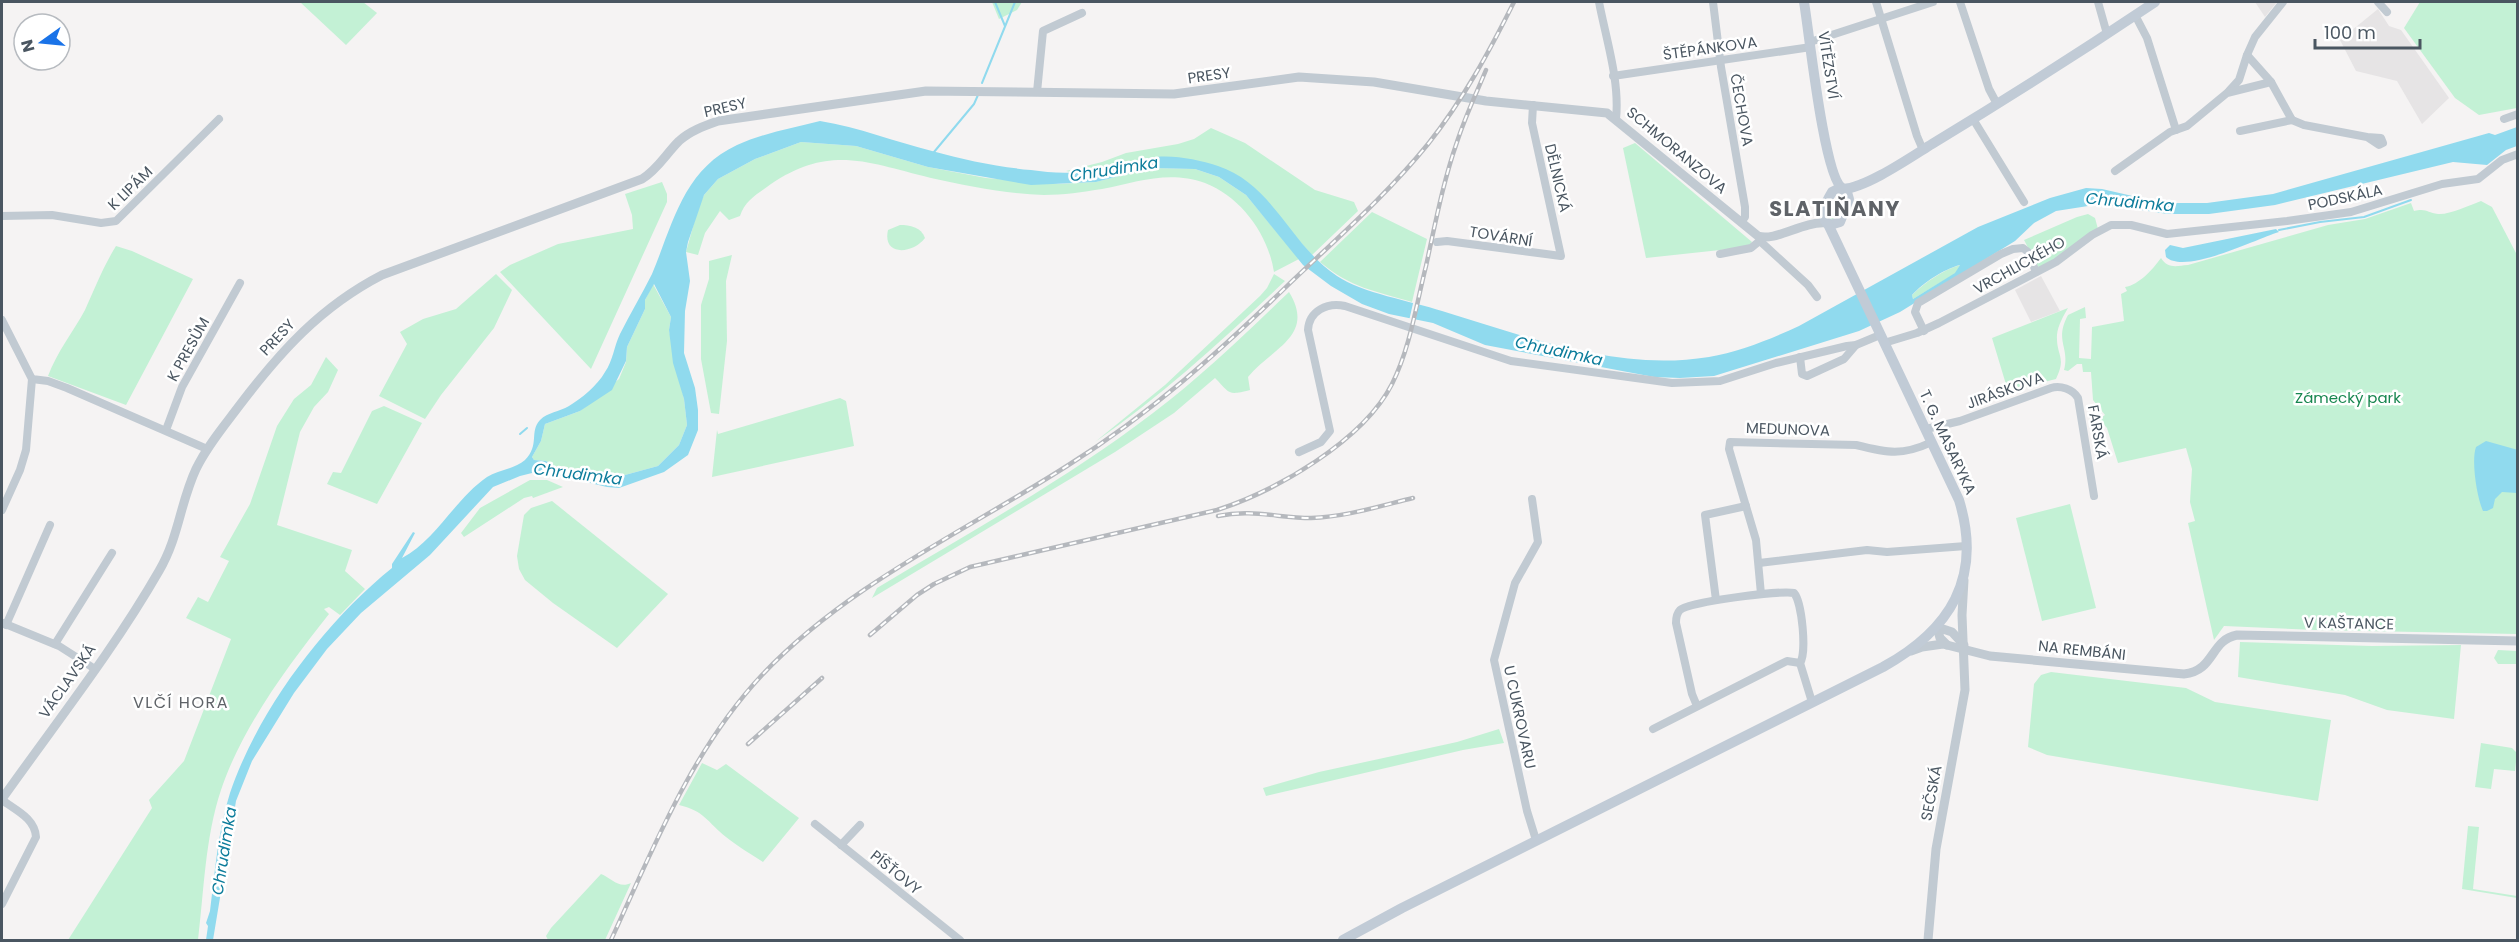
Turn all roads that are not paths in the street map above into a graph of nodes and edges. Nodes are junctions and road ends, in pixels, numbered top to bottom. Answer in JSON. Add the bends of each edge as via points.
{"nodes":[{"id":1,"x":1599,"y":2,"type":"edge"},
{"id":2,"x":1713,"y":2,"type":"edge"},
{"id":3,"x":1804,"y":2,"type":"edge"},
{"id":4,"x":1876,"y":2,"type":"edge"},
{"id":5,"x":1933,"y":2,"type":"edge"},
{"id":6,"x":1960,"y":2,"type":"edge"},
{"id":7,"x":2098,"y":2,"type":"edge"},
{"id":8,"x":2156,"y":2,"type":"edge"},
{"id":9,"x":2283,"y":2,"type":"edge"},
{"id":10,"x":2378,"y":2,"type":"edge"},
{"id":11,"x":2387,"y":12,"type":"dead end"},
{"id":12,"x":1082,"y":14,"type":"dead end"},
{"id":13,"x":2135,"y":15,"type":"junction"},
{"id":14,"x":1881,"y":18,"type":"junction"},
{"id":15,"x":2107,"y":34,"type":"junction"},
{"id":16,"x":1811,"y":44,"type":"junction"},
{"id":17,"x":2248,"y":52,"type":"junction"},
{"id":18,"x":1720,"y":60,"type":"junction"},
{"id":19,"x":1613,"y":76,"type":"junction"},
{"id":20,"x":2271,"y":82,"type":"junction"},
{"id":21,"x":1037,"y":92,"type":"junction"},
{"id":22,"x":2227,"y":93,"type":"junction"},
{"id":23,"x":1462,"y":97,"type":"joint"},
{"id":24,"x":1997,"y":104,"type":"junction"},
{"id":25,"x":1533,"y":105,"type":"junction"},
{"id":26,"x":2517,"y":114,"type":"edge"},
{"id":27,"x":219,"y":119,"type":"dead end"},
{"id":28,"x":1616,"y":119,"type":"junction"},
{"id":29,"x":1973,"y":119,"type":"junction"},
{"id":30,"x":2504,"y":119,"type":"dead end"},
{"id":31,"x":2292,"y":120,"type":"junction"},
{"id":32,"x":2176,"y":130,"type":"junction"},
{"id":33,"x":2240,"y":131,"type":"dead end"},
{"id":34,"x":1824,"y":133,"type":"junction"},
{"id":35,"x":2367,"y":136,"type":"dead end"},
{"id":36,"x":1923,"y":150,"type":"junction"},
{"id":37,"x":2517,"y":154,"type":"edge"},
{"id":38,"x":1887,"y":171,"type":"junction"},
{"id":39,"x":2115,"y":171,"type":"dead end"},
{"id":40,"x":1842,"y":189,"type":"junction"},
{"id":41,"x":1827,"y":202,"type":"junction"},
{"id":42,"x":2024,"y":202,"type":"dead end"},
{"id":43,"x":1846,"y":207,"type":"junction"},
{"id":44,"x":2,"y":216,"type":"edge"},
{"id":45,"x":1841,"y":220,"type":"junction"},
{"id":46,"x":1741,"y":222,"type":"junction"},
{"id":47,"x":1827,"y":224,"type":"junction"},
{"id":48,"x":1791,"y":229,"type":"junction"},
{"id":49,"x":2167,"y":234,"type":"joint"},
{"id":50,"x":1762,"y":240,"type":"junction"},
{"id":51,"x":1437,"y":242,"type":"dead end"},
{"id":52,"x":1720,"y":254,"type":"dead end"},
{"id":53,"x":1562,"y":256,"type":"joint"},
{"id":54,"x":1850,"y":268,"type":"junction"},
{"id":55,"x":2036,"y":272,"type":"junction"},
{"id":56,"x":240,"y":283,"type":"dead end"},
{"id":57,"x":1817,"y":297,"type":"dead end"},
{"id":58,"x":2,"y":320,"type":"edge"},
{"id":59,"x":1924,"y":331,"type":"junction"},
{"id":60,"x":1881,"y":337,"type":"junction"},
{"id":61,"x":1856,"y":345,"type":"junction"},
{"id":62,"x":1800,"y":357,"type":"junction"},
{"id":63,"x":32,"y":379,"type":"junction"},
{"id":64,"x":2057,"y":386,"type":"joint"},
{"id":65,"x":1926,"y":429,"type":"junction"},
{"id":66,"x":166,"y":430,"type":"junction"},
{"id":67,"x":1932,"y":442,"type":"junction"},
{"id":68,"x":207,"y":449,"type":"junction"},
{"id":69,"x":1299,"y":453,"type":"dead end"},
{"id":70,"x":2094,"y":496,"type":"dead end"},
{"id":71,"x":1532,"y":499,"type":"dead end"},
{"id":72,"x":1746,"y":506,"type":"junction"},
{"id":73,"x":2,"y":510,"type":"edge"},
{"id":74,"x":50,"y":525,"type":"dead end"},
{"id":75,"x":1966,"y":546,"type":"junction"},
{"id":76,"x":112,"y":553,"type":"dead end"},
{"id":77,"x":1966,"y":558,"type":"junction"},
{"id":78,"x":1759,"y":563,"type":"junction"},
{"id":79,"x":155,"y":578,"type":"joint"},
{"id":80,"x":1761,"y":594,"type":"junction"},
{"id":81,"x":1716,"y":600,"type":"junction"},
{"id":82,"x":4,"y":624,"type":"edge"},
{"id":83,"x":1937,"y":627,"type":"junction"},
{"id":84,"x":2517,"y":641,"type":"edge"},
{"id":85,"x":55,"y":644,"type":"junction"},
{"id":86,"x":1949,"y":646,"type":"junction"},
{"id":87,"x":1965,"y":648,"type":"junction"},
{"id":88,"x":1904,"y":655,"type":"junction"},
{"id":89,"x":1800,"y":663,"type":"junction"},
{"id":90,"x":95,"y":669,"type":"junction"},
{"id":91,"x":2197,"y":672,"type":"joint"},
{"id":92,"x":1812,"y":702,"type":"junction"},
{"id":93,"x":1698,"y":706,"type":"junction"},
{"id":94,"x":1653,"y":729,"type":"dead end"},
{"id":95,"x":2,"y":800,"type":"edge"},
{"id":96,"x":815,"y":824,"type":"dead end"},
{"id":97,"x":860,"y":825,"type":"dead end"},
{"id":98,"x":1536,"y":840,"type":"junction"},
{"id":99,"x":841,"y":845,"type":"junction"},
{"id":100,"x":2,"y":903,"type":"edge"},
{"id":101,"x":960,"y":940,"type":"edge"},
{"id":102,"x":1343,"y":940,"type":"edge"},
{"id":103,"x":1928,"y":940,"type":"edge"}],
"edges":[{"from":1,"to":19,"type":"street"},
{"from":2,"to":18,"type":"street","name":"ČECHOVA"},
{"from":3,"to":16,"type":"main road","name":"VÍTĚZSTVÍ"},
{"from":4,"to":14,"type":"street"},
{"from":5,"to":14,"type":"street","name":"ŠTĚPÁNKOVA"},
{"from":6,"to":24,"type":"street"},
{"from":7,"to":15,"type":"street"},
{"from":8,"to":13,"type":"main road","name":"T. G. MASARYKA"},
{"from":9,"to":17,"type":"street"},
{"from":10,"to":11,"type":"street"},
{"from":12,"to":21,"type":"street","via":[[1043,31]]},
{"from":13,"to":15,"type":"main road","name":"T. G. MASARYKA"},
{"from":13,"to":32,"type":"street","via":[[2147,38]]},
{"from":14,"to":16,"type":"street","name":"ŠTĚPÁNKOVA"},
{"from":14,"to":36,"type":"street"},
{"from":15,"to":24,"type":"main road","name":"T. G. MASARYKA"},
{"from":16,"to":18,"type":"street","name":"ŠTĚPÁNKOVA"},
{"from":16,"to":34,"type":"main road","name":"VÍTĚZSTVÍ"},
{"from":17,"to":20,"type":"street"},
{"from":17,"to":22,"type":"street","via":[[2239,80]]},
{"from":18,"to":19,"type":"street","name":"ŠTĚPÁNKOVA"},
{"from":18,"to":46,"type":"street","name":"ČECHOVA","via":[[1745,207]]},
{"from":19,"to":28,"type":"street"},
{"from":20,"to":22,"type":"street"},
{"from":20,"to":31,"type":"street"},
{"from":21,"to":23,"type":"street","name":"PRESY","via":[[1174,94],[1322,77]]},
{"from":21,"to":68,"type":"street","name":"PRESY","via":[[926,92],[735,118],[703,127],[681,140],[657,169],[635,182],[401,267],[359,288],[311,323],[281,352]]},
{"from":22,"to":32,"type":"street","via":[[2187,126]]},
{"from":23,"to":25,"type":"street","name":"SCHMORANZOVA"},
{"from":24,"to":29,"type":"main road","name":"T. G. MASARYKA"},
{"from":25,"to":28,"type":"street","name":"SCHMORANZOVA","via":[[1598,111]]},
{"from":25,"to":53,"type":"street","name":"DĚLNICKÁ","via":[[1532,123]]},
{"from":26,"to":30,"type":"street"},
{"from":27,"to":44,"type":"street","name":"K LIPÁM","via":[[116,220],[101,223],[52,215]]},
{"from":28,"to":46,"type":"street","name":"SCHMORANZOVA"},
{"from":29,"to":36,"type":"main road","name":"T. G. MASARYKA"},
{"from":29,"to":42,"type":"street"},
{"from":31,"to":33,"type":"street"},
{"from":31,"to":35,"type":"street"},
{"from":32,"to":39,"type":"street"},
{"from":34,"to":40,"type":"main road","name":"VÍTĚZSTVÍ","via":[[1833,174]]},
{"from":34,"to":41,"type":"main road","name":"VÍTĚZSTVÍ"},
{"from":36,"to":38,"type":"main road","name":"T. G. MASARYKA"},
{"from":37,"to":49,"type":"street","name":"PODSKÁLA","via":[[2500,161],[2478,179],[2442,184],[2360,210]]},
{"from":38,"to":40,"type":"main road","name":"T. G. MASARYKA"},
{"from":38,"to":43,"type":"main road","name":"T. G. MASARYKA"},
{"from":40,"to":41,"type":"main road","name":"T. G. MASARYKA","via":[[1834,189]]},
{"from":40,"to":43,"type":"main road","via":[[1849,196]]},
{"from":41,"to":47,"type":"main road","name":"T. G. MASARYKA","via":[[1822,216]]},
{"from":41,"to":48,"type":"street","via":[[1815,216]]},
{"from":43,"to":45,"type":"main road","name":"T. G. MASARYKA"},
{"from":45,"to":47,"type":"main road","via":[[1836,225]]},
{"from":45,"to":54,"type":"main road","name":"T. G. MASARYKA"},
{"from":46,"to":50,"type":"street","name":"SCHMORANZOVA"},
{"from":47,"to":48,"type":"street","via":[[1813,222]]},
{"from":47,"to":54,"type":"main road","name":"T. G. MASARYKA"},
{"from":48,"to":50,"type":"street"},
{"from":49,"to":55,"type":"street","name":"VRCHLICKÉHO","via":[[2131,225],[2111,225]]},
{"from":50,"to":52,"type":"street","via":[[1751,248]]},
{"from":50,"to":57,"type":"street"},
{"from":51,"to":53,"type":"street","name":"TOVÁRNÍ"},
{"from":54,"to":60,"type":"main road","name":"T. G. MASARYKA"},
{"from":55,"to":59,"type":"street","name":"VRCHLICKÉHO"},
{"from":55,"to":59,"type":"street","via":[[2023,248],[2001,254],[1918,303],[1915,312]]},
{"from":56,"to":66,"type":"street","name":"K PRESŮM","via":[[182,387]]},
{"from":58,"to":63,"type":"street"},
{"from":59,"to":60,"type":"street","name":"VRCHLICKÉHO"},
{"from":60,"to":61,"type":"street","name":"VRCHLICKÉHO"},
{"from":60,"to":65,"type":"main road","name":"T. G. MASARYKA"},
{"from":61,"to":62,"type":"street"},
{"from":61,"to":62,"type":"street","via":[[1844,359],[1810,376],[1803,374]]},
{"from":62,"to":69,"type":"street","via":[[1720,381],[1630,379],[1511,361],[1342,305],[1326,306],[1314,315],[1308,330],[1330,431],[1321,442]]},
{"from":63,"to":66,"type":"street","via":[[67,388]]},
{"from":63,"to":73,"type":"street","via":[[26,450]]},
{"from":64,"to":65,"type":"street","name":"JIRÁSKOVA","via":[[1960,421]]},
{"from":64,"to":70,"type":"street","name":"FARSKÁ","via":[[2077,395]]},
{"from":65,"to":67,"type":"main road","name":"T. G. MASARYKA"},
{"from":66,"to":68,"type":"street"},
{"from":67,"to":72,"type":"street","name":"MEDUNOVA","via":[[1899,453],[1856,445],[1731,442],[1729,449]]},
{"from":67,"to":75,"type":"main road","name":"T. G. MASARYKA","via":[[1961,506]]},
{"from":68,"to":79,"type":"street","name":"PRESY","via":[[192,478],[175,539]]},
{"from":71,"to":98,"type":"street","name":"U CUKROVARU","via":[[1538,543],[1513,590],[1494,660]]},
{"from":72,"to":78,"type":"street","name":"MEDUNOVA"},
{"from":72,"to":81,"type":"street","via":[[1705,515]]},
{"from":74,"to":82,"type":"street"},
{"from":75,"to":77,"type":"main road","name":"T. G. MASARYKA"},
{"from":75,"to":78,"type":"street","via":[[1867,550]]},
{"from":76,"to":85,"type":"street","name":"VÁCLAVSKÁ"},
{"from":77,"to":83,"type":"main road","name":"T. G. MASARYKA","via":[[1957,598]]},
{"from":77,"to":87,"type":"street","name":"SEČSKÁ","via":[[1962,610]]},
{"from":78,"to":80,"type":"street","name":"MEDUNOVA"},
{"from":79,"to":90,"type":"street","name":"VÁCLAVSKÁ"},
{"from":80,"to":81,"type":"street"},
{"from":80,"to":89,"type":"street","via":[[1784,591],[1796,595],[1804,650]]},
{"from":81,"to":93,"type":"street","via":[[1684,608],[1676,617]]},
{"from":82,"to":85,"type":"street"},
{"from":83,"to":86,"type":"street","via":[[1941,640]]},
{"from":83,"to":87,"type":"street","via":[[1952,632]]},
{"from":83,"to":88,"type":"main road","name":"T. G. MASARYKA"},
{"from":84,"to":91,"type":"street","name":"V KAŠTANCE","via":[[2237,635],[2222,643]]},
{"from":85,"to":90,"type":"street"},
{"from":86,"to":87,"type":"street"},
{"from":86,"to":88,"type":"street","via":[[1922,647]]},
{"from":87,"to":91,"type":"street","name":"NA REMBÁNI","via":[[1997,656],[2171,674]]},
{"from":87,"to":103,"type":"street","name":"SEČSKÁ","via":[[1964,699],[1936,849]]},
{"from":88,"to":92,"type":"main road","name":"T. G. MASARYKA"},
{"from":89,"to":92,"type":"street"},
{"from":89,"to":93,"type":"street","via":[[1787,661]]},
{"from":90,"to":95,"type":"street","name":"VÁCLAVSKÁ"},
{"from":92,"to":98,"type":"main road","name":"T. G. MASARYKA"},
{"from":93,"to":94,"type":"street"},
{"from":95,"to":100,"type":"street","via":[[30,820],[36,834]]},
{"from":96,"to":99,"type":"street","name":"PÍŠŤOVY"},
{"from":97,"to":99,"type":"street"},
{"from":98,"to":102,"type":"main road","name":"T. G. MASARYKA"},
{"from":99,"to":101,"type":"street","name":"PÍŠŤOVY"}]}
